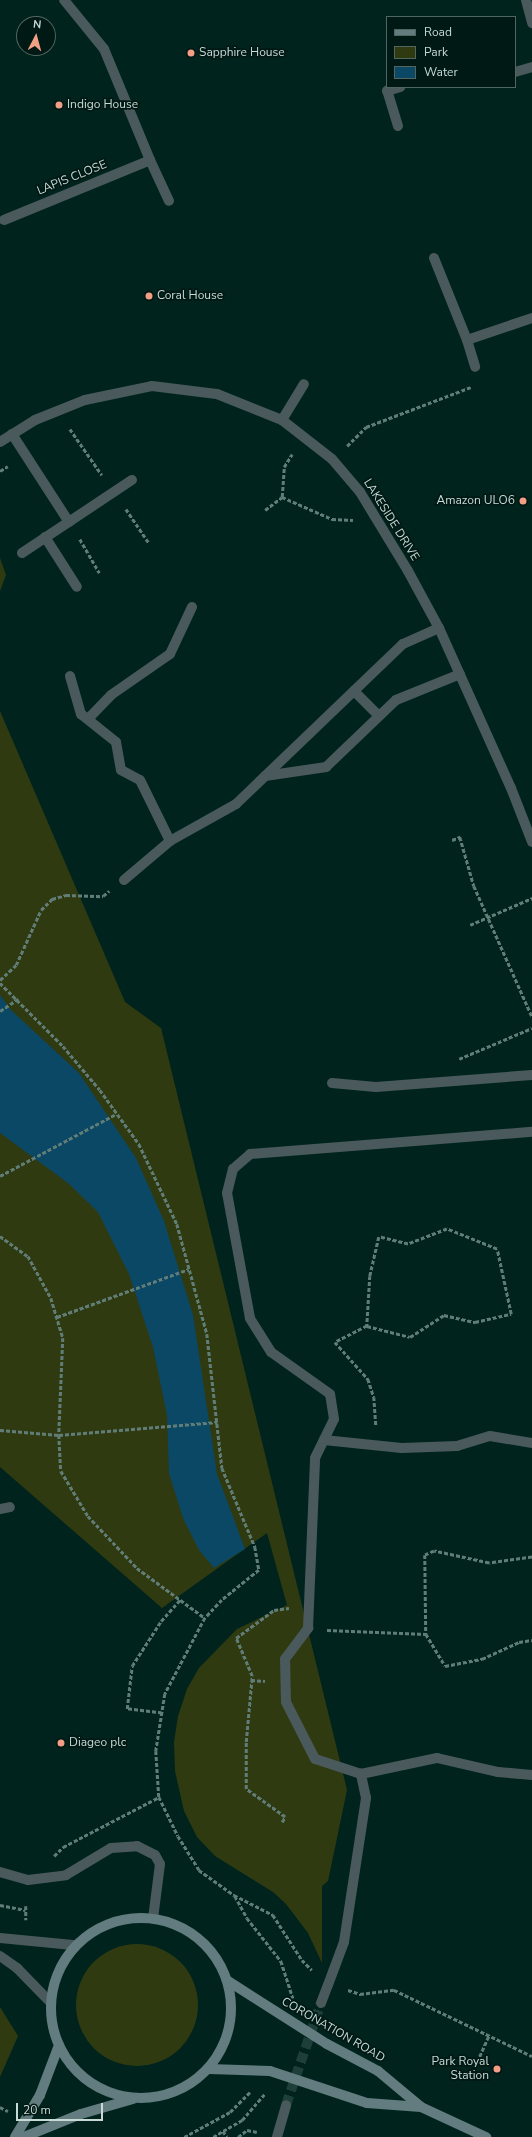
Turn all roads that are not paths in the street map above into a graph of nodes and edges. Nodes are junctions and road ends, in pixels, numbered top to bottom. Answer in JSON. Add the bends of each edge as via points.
{"nodes":[{"id":1,"x":64,"y":0,"type":"edge"},
{"id":2,"x":526,"y":0,"type":"edge"},
{"id":3,"x":532,"y":23,"type":"edge"},
{"id":4,"x":532,"y":66,"type":"edge"},
{"id":5,"x":516,"y":72,"type":"edge"},
{"id":6,"x":397,"y":88,"type":"edge"},
{"id":7,"x":398,"y":126,"type":"dead end"},
{"id":8,"x":150,"y":160,"type":"junction"},
{"id":9,"x":169,"y":201,"type":"dead end"},
{"id":10,"x":4,"y":220,"type":"dead end"},
{"id":11,"x":434,"y":258,"type":"dead end"},
{"id":12,"x":532,"y":318,"type":"edge"},
{"id":13,"x":467,"y":340,"type":"junction"},
{"id":14,"x":475,"y":367,"type":"road end"},
{"id":15,"x":304,"y":384,"type":"dead end"},
{"id":16,"x":282,"y":420,"type":"junction"},
{"id":17,"x":12,"y":434,"type":"junction"},
{"id":18,"x":0,"y":442,"type":"edge"},
{"id":19,"x":132,"y":480,"type":"dead end"},
{"id":20,"x":69,"y":522,"type":"junction"},
{"id":21,"x":46,"y":537,"type":"junction"},
{"id":22,"x":22,"y":553,"type":"dead end"},
{"id":23,"x":77,"y":587,"type":"dead end"},
{"id":24,"x":192,"y":607,"type":"dead end"},
{"id":25,"x":439,"y":628,"type":"junction"},
{"id":26,"x":460,"y":674,"type":"junction"},
{"id":27,"x":70,"y":676,"type":"dead end"},
{"id":28,"x":354,"y":691,"type":"junction"},
{"id":29,"x":379,"y":716,"type":"junction"},
{"id":30,"x":88,"y":720,"type":"junction"},
{"id":31,"x":265,"y":776,"type":"junction"},
{"id":32,"x":170,"y":841,"type":"junction"},
{"id":33,"x":532,"y":842,"type":"edge"},
{"id":34,"x":124,"y":880,"type":"road end"},
{"id":35,"x":532,"y":1075,"type":"edge"},
{"id":36,"x":332,"y":1083,"type":"dead end"},
{"id":37,"x":532,"y":1132,"type":"edge"},
{"id":38,"x":324,"y":1440,"type":"junction"},
{"id":39,"x":532,"y":1443,"type":"edge"},
{"id":40,"x":10,"y":1507,"type":"dead end"},
{"id":41,"x":0,"y":1509,"type":"edge"},
{"id":42,"x":361,"y":1774,"type":"junction"},
{"id":43,"x":532,"y":1775,"type":"edge"},
{"id":44,"x":0,"y":1872,"type":"edge"},
{"id":45,"x":153,"y":1920,"type":"junction"},
{"id":46,"x":0,"y":1938,"type":"edge"},
{"id":47,"x":73,"y":1945,"type":"junction"},
{"id":48,"x":0,"y":1956,"type":"edge"},
{"id":49,"x":228,"y":1981,"type":"junction"},
{"id":50,"x":51,"y":2003,"type":"junction"},
{"id":51,"x":322,"y":2003,"type":"tunnel mouth"},
{"id":52,"x":59,"y":2045,"type":"junction"},
{"id":53,"x":209,"y":2069,"type":"junction"},
{"id":54,"x":135,"y":2098,"type":"junction"},
{"id":55,"x":286,"y":2106,"type":"tunnel mouth"},
{"id":56,"x":422,"y":2107,"type":"junction"},
{"id":57,"x":15,"y":2137,"type":"edge"},
{"id":58,"x":24,"y":2137,"type":"edge"},
{"id":59,"x":277,"y":2137,"type":"edge"},
{"id":60,"x":486,"y":2137,"type":"edge"}],
"edges":[{"from":1,"to":8,"type":"street","via":[[104,48]]},
{"from":2,"to":3,"type":"street"},
{"from":4,"to":5,"type":"street"},
{"from":6,"to":7,"type":"street","via":[[387,91]]},
{"from":8,"to":9,"type":"street"},
{"from":8,"to":10,"type":"street","name":"LAPIS CLOSE"},
{"from":11,"to":13,"type":"street"},
{"from":12,"to":13,"type":"street"},
{"from":13,"to":14,"type":"street"},
{"from":15,"to":16,"type":"street"},
{"from":16,"to":17,"type":"street","name":"LAKESIDE DRIVE","via":[[217,394],[152,386],[85,400],[35,420]]},
{"from":16,"to":25,"type":"street","name":"LAKESIDE DRIVE","via":[[332,459],[360,492]]},
{"from":17,"to":18,"type":"street","name":"LAKESIDE DRIVE"},
{"from":17,"to":20,"type":"street"},
{"from":19,"to":20,"type":"street"},
{"from":20,"to":21,"type":"street"},
{"from":21,"to":22,"type":"street"},
{"from":21,"to":23,"type":"street"},
{"from":24,"to":30,"type":"street","via":[[170,654],[111,695]]},
{"from":25,"to":26,"type":"street","name":"LAKESIDE DRIVE"},
{"from":25,"to":28,"type":"street","via":[[403,644]]},
{"from":26,"to":29,"type":"street","via":[[396,700]]},
{"from":26,"to":33,"type":"street","name":"LAKESIDE DRIVE"},
{"from":27,"to":30,"type":"street","via":[[81,714]]},
{"from":28,"to":29,"type":"street"},
{"from":28,"to":31,"type":"street"},
{"from":29,"to":31,"type":"street","via":[[326,767]]},
{"from":30,"to":32,"type":"street","via":[[116,742],[121,770],[140,780]]},
{"from":31,"to":32,"type":"street","via":[[236,804]]},
{"from":32,"to":34,"type":"street"},
{"from":35,"to":36,"type":"street","via":[[376,1087]]},
{"from":37,"to":38,"type":"street","via":[[250,1154],[233,1170],[227,1194],[250,1318],[271,1352],[330,1394],[334,1419]]},
{"from":38,"to":39,"type":"street","via":[[402,1448],[457,1446],[490,1436]]},
{"from":38,"to":42,"type":"street","via":[[315,1458],[308,1628],[285,1659],[286,1702],[314,1759]]},
{"from":40,"to":41,"type":"street"},
{"from":42,"to":43,"type":"street","via":[[437,1758],[498,1772]]},
{"from":42,"to":51,"type":"street","via":[[366,1798],[344,1942]]},
{"from":44,"to":45,"type":"street","via":[[28,1880],[66,1875],[111,1848],[137,1846],[155,1855],[160,1864]]},
{"from":45,"to":47,"type":"street","via":[[128,1918],[100,1926]]},
{"from":45,"to":49,"type":"street","via":[[178,1926],[192,1933],[215,1956]]},
{"from":46,"to":47,"type":"street"},
{"from":47,"to":50,"type":"street","via":[[58,1972]]},
{"from":48,"to":50,"type":"street","via":[[17,1968]]},
{"from":49,"to":53,"type":"street","via":[[232,2012],[229,2031],[222,2050]]},
{"from":49,"to":56,"type":"street","name":"CORONATION ROAD","via":[[326,2044],[378,2070]]},
{"from":50,"to":52,"type":"street","via":[[53,2028]]},
{"from":52,"to":54,"type":"street","via":[[68,2063],[86,2081],[104,2091]]},
{"from":52,"to":57,"type":"street","via":[[40,2095]]},
{"from":53,"to":54,"type":"street","via":[[194,2082],[166,2095]]},
{"from":53,"to":56,"type":"street","name":"CORONATION ROAD","via":[[270,2071],[367,2103]]},
{"from":54,"to":58,"type":"street","via":[[81,2114]]},
{"from":55,"to":59,"type":"street"},
{"from":56,"to":60,"type":"street","name":"CORONATION ROAD"}]}
